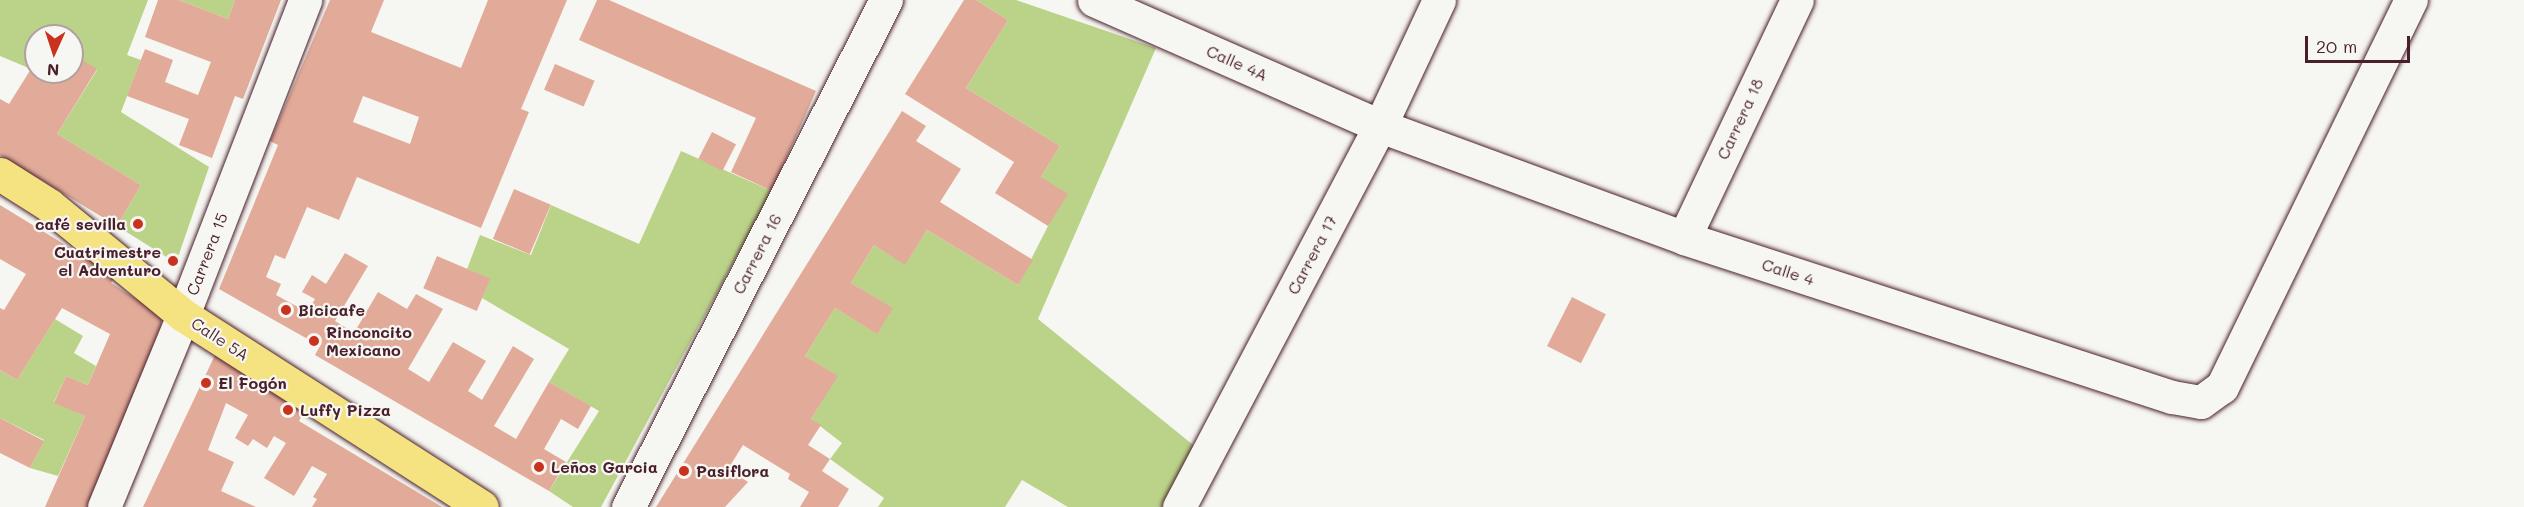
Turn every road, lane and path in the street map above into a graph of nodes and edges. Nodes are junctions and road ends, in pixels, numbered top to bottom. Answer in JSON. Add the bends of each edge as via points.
{"nodes":[{"id":1,"x":305,"y":0,"type":"edge"},
{"id":2,"x":886,"y":0,"type":"edge"},
{"id":3,"x":1094,"y":0,"type":"edge"},
{"id":4,"x":1438,"y":0,"type":"edge"},
{"id":5,"x":1797,"y":0,"type":"edge"},
{"id":6,"x":2411,"y":0,"type":"edge"},
{"id":7,"x":1380,"y":126,"type":"junction"},
{"id":8,"x":0,"y":174,"type":"edge"},
{"id":9,"x":1684,"y":238,"type":"junction"},
{"id":10,"x":183,"y":315,"type":"junction"},
{"id":11,"x":104,"y":507,"type":"edge"},
{"id":12,"x":482,"y":507,"type":"edge"},
{"id":13,"x":628,"y":507,"type":"edge"},
{"id":14,"x":1179,"y":507,"type":"edge"}],
"edges":[{"from":1,"to":10,"type":"street","name":"Carrera 15"},
{"from":2,"to":13,"type":"street","name":"Carrera 16"},
{"from":3,"to":7,"type":"street","name":"Calle 4A"},
{"from":4,"to":7,"type":"street","name":"Carrera 17"},
{"from":5,"to":9,"type":"street","name":"Carrera 18"},
{"from":6,"to":9,"type":"street","name":"Calle 4","via":[[2222,387],[2201,402],[2172,397]]},
{"from":7,"to":9,"type":"street","name":"Calle 4"},
{"from":7,"to":14,"type":"street","name":"Carrera 17"},
{"from":8,"to":10,"type":"main road","name":"Calle 5A","via":[[49,205]]},
{"from":10,"to":11,"type":"street","name":"Carrera 15"},
{"from":10,"to":12,"type":"main road","name":"Calle 5A"}]}
